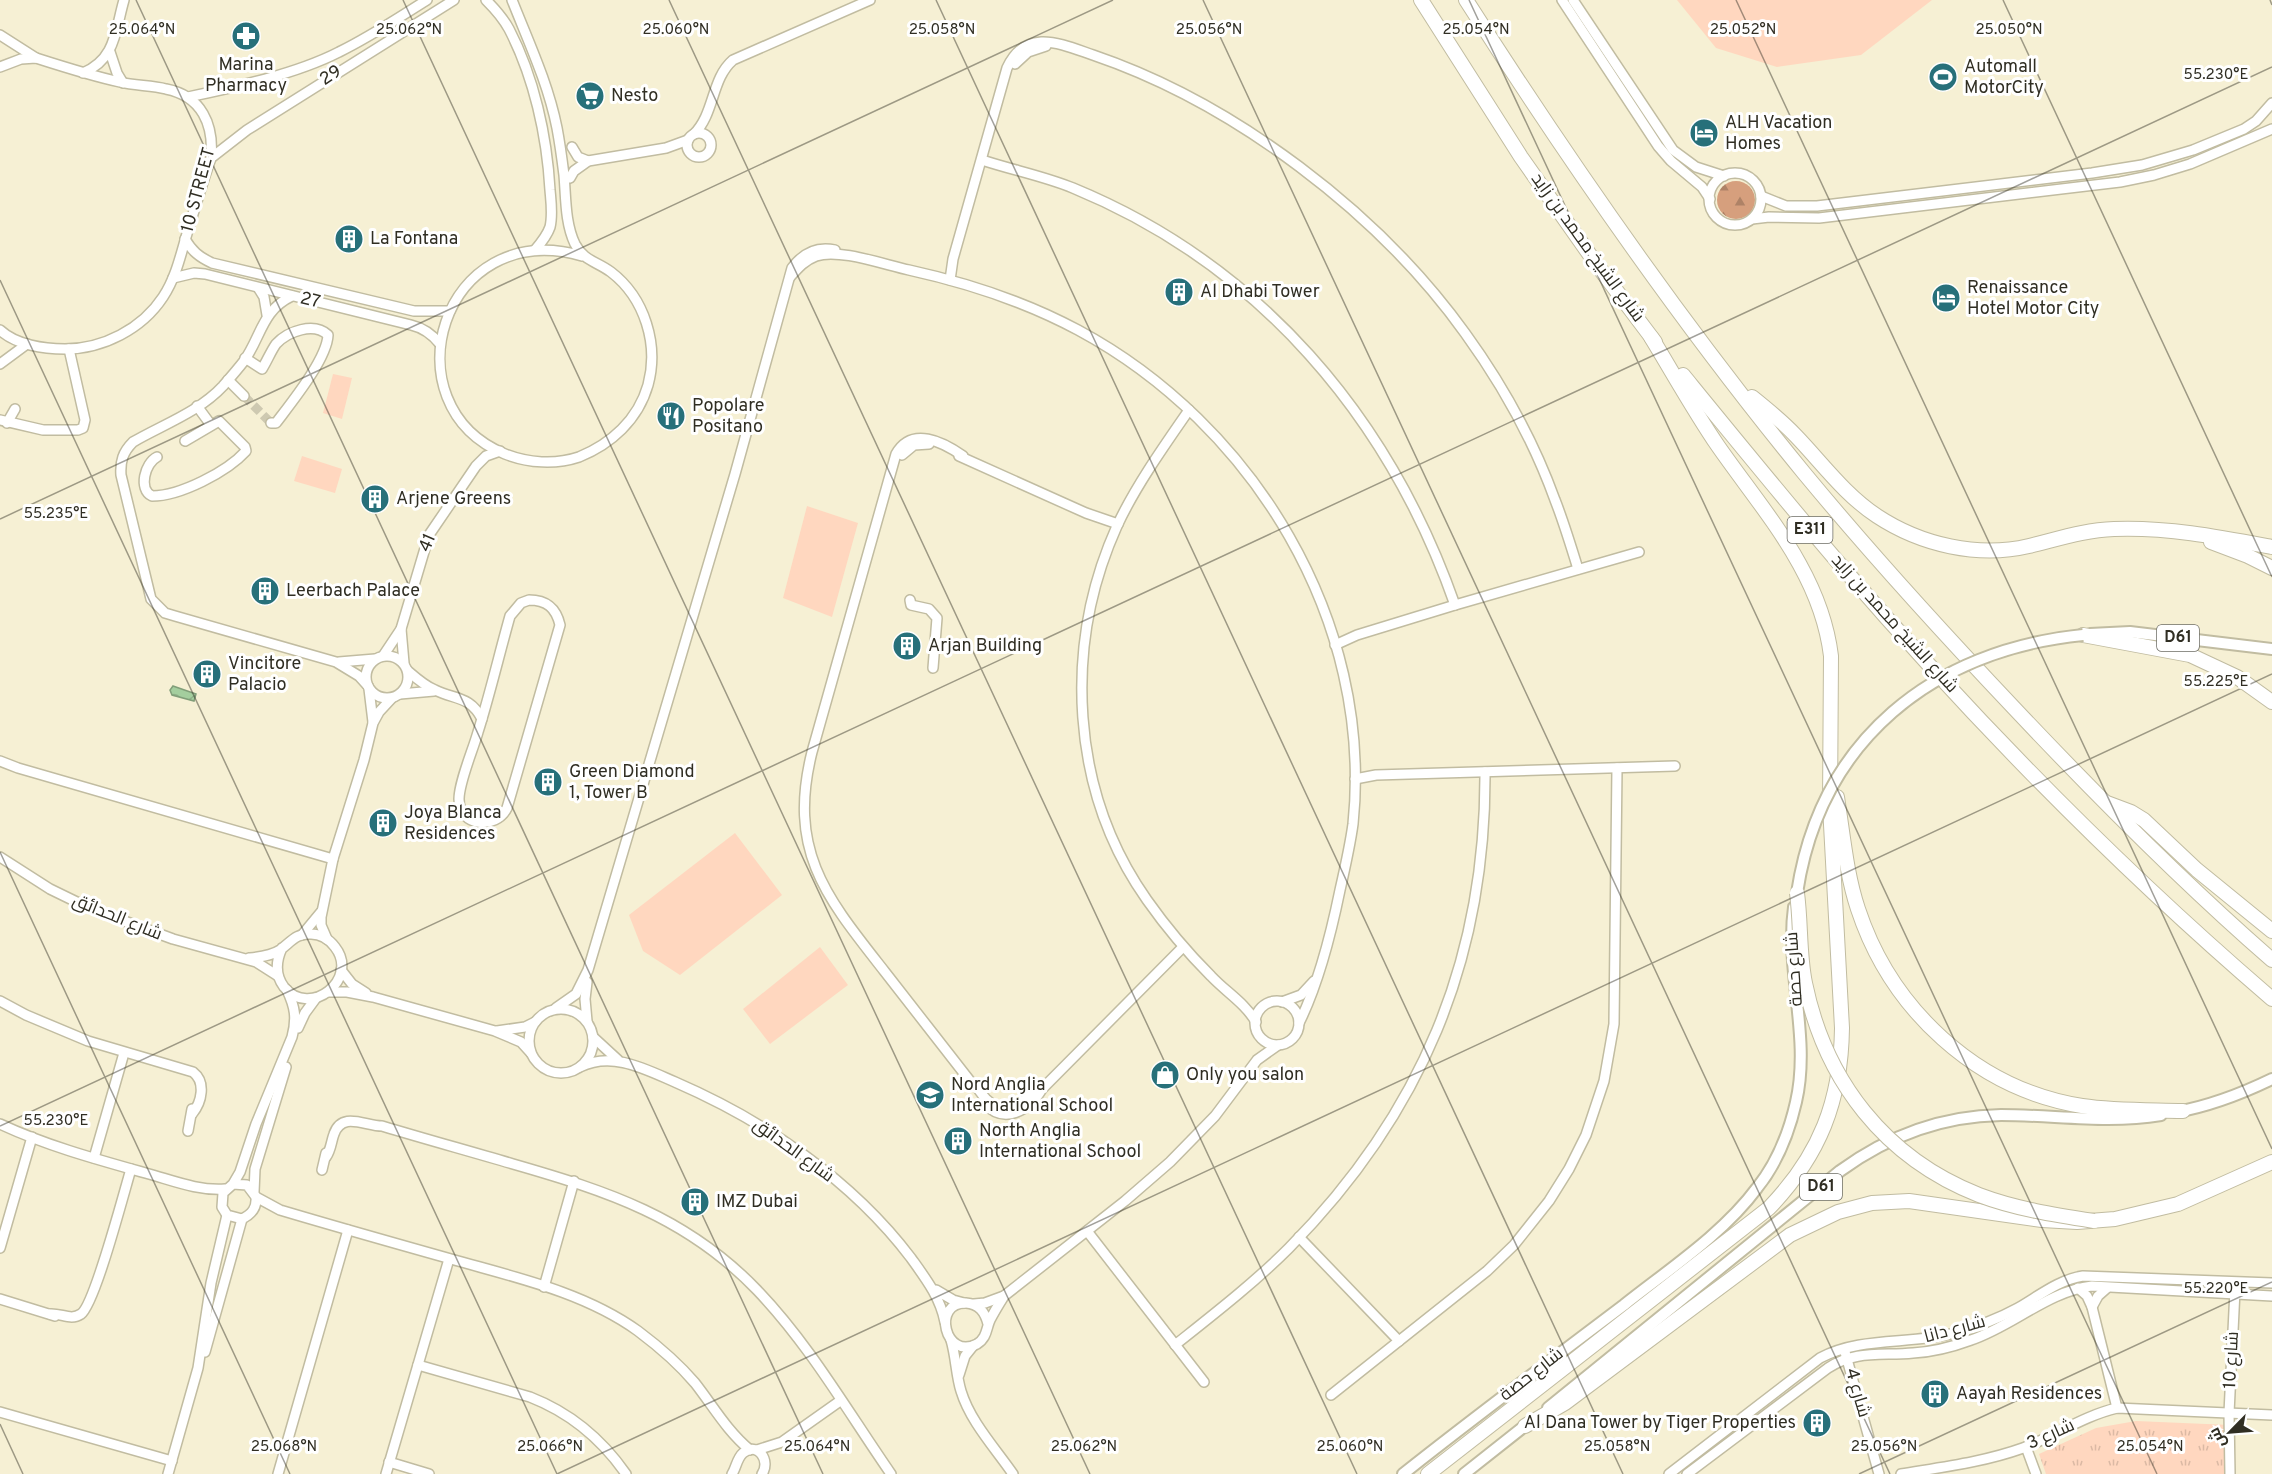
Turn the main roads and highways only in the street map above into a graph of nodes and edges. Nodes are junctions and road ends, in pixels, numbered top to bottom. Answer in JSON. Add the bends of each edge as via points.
{"nodes":[{"id":1,"x":1421,"y":0,"type":"edge"},
{"id":2,"x":1466,"y":0,"type":"edge"},
{"id":3,"x":1651,"y":337,"type":"junction"},
{"id":4,"x":1730,"y":378,"type":"junction"},
{"id":5,"x":2167,"y":531,"type":"junction"},
{"id":6,"x":2272,"y":547,"type":"edge"},
{"id":7,"x":2269,"y":566,"type":"edge"},
{"id":8,"x":2083,"y":635,"type":"junction"},
{"id":9,"x":2272,"y":649,"type":"edge"},
{"id":10,"x":2272,"y":702,"type":"edge"},
{"id":11,"x":1831,"y":762,"type":"junction"},
{"id":12,"x":2101,"y":801,"type":"junction"},
{"id":13,"x":1797,"y":893,"type":"junction"},
{"id":14,"x":2272,"y":931,"type":"edge"},
{"id":15,"x":2272,"y":960,"type":"edge"},
{"id":16,"x":2272,"y":999,"type":"edge"},
{"id":17,"x":2272,"y":1079,"type":"edge"},
{"id":18,"x":2182,"y":1111,"type":"junction"},
{"id":19,"x":2272,"y":1162,"type":"edge"},
{"id":20,"x":2094,"y":1221,"type":"junction"},
{"id":21,"x":1525,"y":1426,"type":"junction"},
{"id":22,"x":1403,"y":1474,"type":"edge"},
{"id":23,"x":1428,"y":1474,"type":"edge"},
{"id":24,"x":1464,"y":1474,"type":"edge"}],
"edges":[{"from":1,"to":3,"type":"highway","name":"شارع الشيخ محمد بن زايد","number":"E311","via":[[1521,157]]},
{"from":2,"to":4,"type":"highway","name":"شارع الشيخ محمد بن زايد","number":"E311","via":[[1595,195]]},
{"from":3,"to":11,"type":"highway","via":[[1812,584],[1827,626],[1832,656]]},
{"from":3,"to":16,"type":"highway","name":"شارع الشيخ محمد بن زايد","number":"E311","via":[[1836,560],[1978,717],[2161,900]]},
{"from":4,"to":5,"type":"highway","via":[[1787,426],[1861,504],[1893,526],[1930,541],[1988,550],[2094,531]]},
{"from":4,"to":12,"type":"highway","name":"شارع الشيخ محمد بن زايد","number":"E311","via":[[1867,548]]},
{"from":5,"to":6,"type":"highway","via":[[2194,532]]},
{"from":5,"to":7,"type":"highway","via":[[2228,548]]},
{"from":8,"to":9,"type":"main road","name":"شارع حصة","number":"D61","via":[[2130,632]]},
{"from":8,"to":10,"type":"highway","via":[[2190,655],[2237,677]]},
{"from":8,"to":13,"type":"main road","name":"شارع حصة","number":"D61","bridge":true,"via":[[2028,643],[1975,660],[1926,687],[1882,721],[1847,763],[1824,803],[1809,838]]},
{"from":11,"to":18,"type":"highway","via":[[1852,888],[1867,935],[1891,981],[1935,1032],[1982,1068],[2049,1098],[2083,1106]]},
{"from":11,"to":23,"type":"highway","via":[[1842,1055],[1832,1108],[1812,1154],[1785,1191],[1752,1223]]},
{"from":12,"to":14,"type":"highway","via":[[2144,820],[2197,870]]},
{"from":12,"to":15,"type":"highway","name":"شارع الشيخ محمد بن زايد","number":"E311"},
{"from":13,"to":20,"type":"highway","bridge":true,"via":[[1804,981],[1816,1028],[1848,1092],[1880,1129],[1929,1169],[1979,1195],[2025,1209]]},
{"from":13,"to":22,"type":"main road","name":"شارع حصة","number":"D61","bridge":true,"via":[[1792,954],[1801,1058],[1798,1089],[1785,1140],[1769,1171],[1748,1200],[1679,1262]]},
{"from":17,"to":18,"type":"main road","name":"شارع حصة","number":"D61"},
{"from":18,"to":21,"type":"main road","name":"شارع حصة","number":"D61","via":[[2113,1120],[1977,1116],[1928,1125],[1889,1140],[1840,1171]]},
{"from":19,"to":20,"type":"highway","via":[[2178,1204]]},
{"from":20,"to":21,"type":"highway","bridge":true,"via":[[2042,1220],[1924,1202],[1890,1201],[1838,1212],[1790,1235],[1565,1403]]},
{"from":21,"to":24,"type":"main road","name":"شارع حصة","number":"D61"}]}
